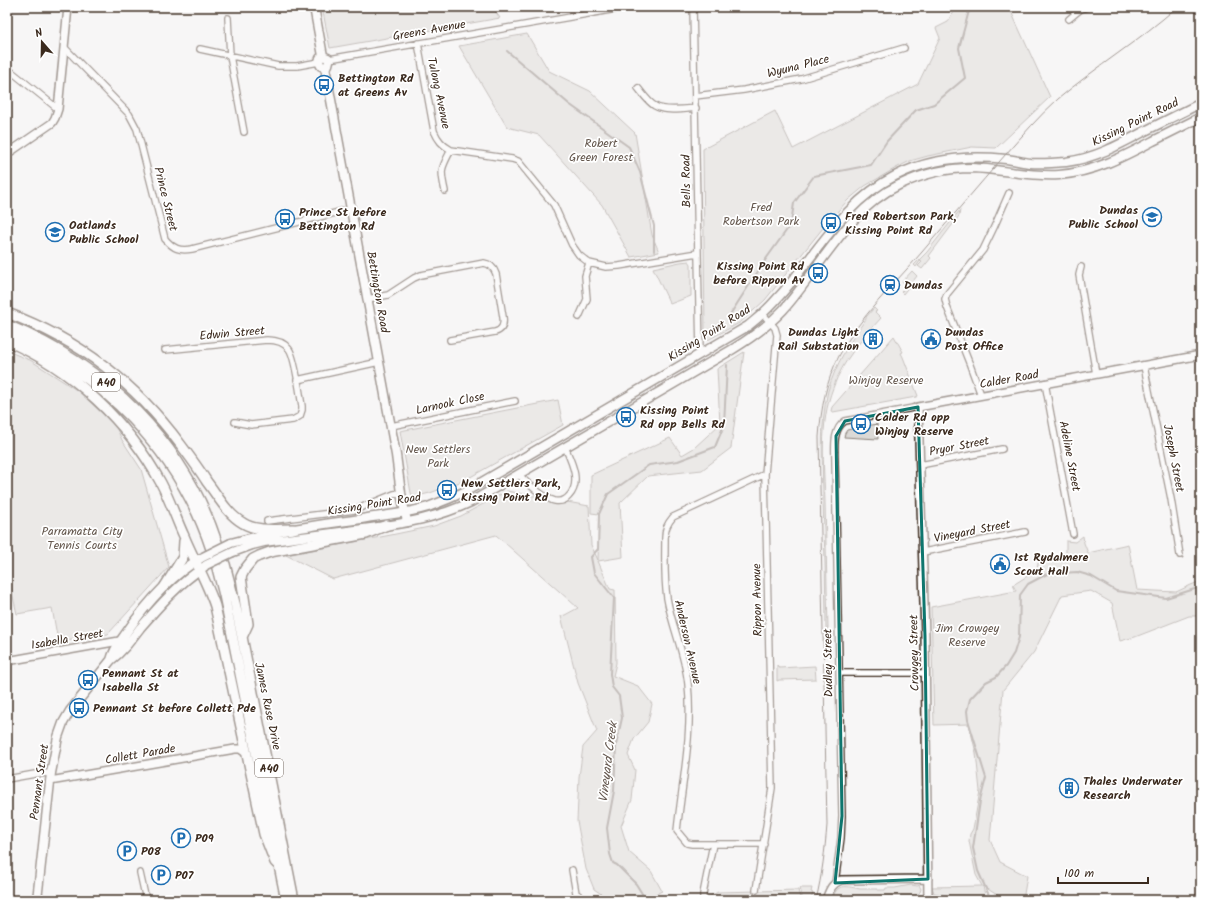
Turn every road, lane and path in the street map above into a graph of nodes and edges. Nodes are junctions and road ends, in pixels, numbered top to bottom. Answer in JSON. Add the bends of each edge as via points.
{"nodes":[{"id":1,"x":68,"y":7,"type":"edge"},
{"id":2,"x":314,"y":7,"type":"edge"},
{"id":3,"x":628,"y":7,"type":"edge"},
{"id":4,"x":693,"y":7,"type":"edge"},
{"id":5,"x":1087,"y":7,"type":"edge"},
{"id":6,"x":228,"y":18,"type":"dead end"},
{"id":7,"x":1069,"y":19,"type":"dead end"},
{"id":8,"x":418,"y":43,"type":"junction"},
{"id":9,"x":64,"y":47,"type":"junction"},
{"id":10,"x":904,"y":48,"type":"dead end"},
{"id":11,"x":200,"y":49,"type":"dead end"},
{"id":12,"x":230,"y":56,"type":"junction"},
{"id":13,"x":324,"y":61,"type":"junction"},
{"id":14,"x":7,"y":68,"type":"edge"},
{"id":15,"x":638,"y":88,"type":"dead end"},
{"id":16,"x":695,"y":96,"type":"junction"},
{"id":17,"x":1201,"y":103,"type":"edge"},
{"id":18,"x":696,"y":108,"type":"junction"},
{"id":19,"x":58,"y":109,"type":"junction"},
{"id":20,"x":1201,"y":116,"type":"edge"},
{"id":21,"x":244,"y":132,"type":"dead end"},
{"id":22,"x":451,"y":150,"type":"junction"},
{"id":23,"x":7,"y":154,"type":"edge"},
{"id":24,"x":445,"y":190,"type":"dead end"},
{"id":25,"x":1008,"y":193,"type":"dead end"},
{"id":26,"x":351,"y":209,"type":"junction"},
{"id":27,"x":697,"y":253,"type":"junction"},
{"id":28,"x":589,"y":263,"type":"junction"},
{"id":29,"x":1081,"y":267,"type":"dead end"},
{"id":30,"x":367,"y":299,"type":"junction"},
{"id":31,"x":7,"y":313,"type":"edge"},
{"id":32,"x":763,"y":314,"type":"junction"},
{"id":33,"x":579,"y":317,"type":"dead end"},
{"id":34,"x":770,"y":323,"type":"junction"},
{"id":35,"x":7,"y":325,"type":"edge"},
{"id":36,"x":7,"y":335,"type":"edge"},
{"id":37,"x":450,"y":340,"type":"dead end"},
{"id":38,"x":7,"y":341,"type":"edge"},
{"id":39,"x":165,"y":350,"type":"dead end"},
{"id":40,"x":700,"y":354,"type":"junction"},
{"id":41,"x":1201,"y":355,"type":"edge"},
{"id":42,"x":379,"y":362,"type":"junction"},
{"id":43,"x":1144,"y":366,"type":"junction"},
{"id":44,"x":1096,"y":374,"type":"junction"},
{"id":45,"x":297,"y":380,"type":"junction"},
{"id":46,"x":1045,"y":383,"type":"junction"},
{"id":47,"x":981,"y":395,"type":"junction"},
{"id":48,"x":515,"y":401,"type":"dead end"},
{"id":49,"x":918,"y":407,"type":"junction"},
{"id":50,"x":236,"y":422,"type":"dead end"},
{"id":51,"x":391,"y":426,"type":"junction"},
{"id":52,"x":835,"y":442,"type":"joint"},
{"id":53,"x":566,"y":446,"type":"junction"},
{"id":54,"x":1002,"y":449,"type":"dead end"},
{"id":55,"x":920,"y":465,"type":"junction"},
{"id":56,"x":518,"y":474,"type":"junction"},
{"id":57,"x":765,"y":474,"type":"junction"},
{"id":58,"x":401,"y":493,"type":"junction"},
{"id":59,"x":404,"y":512,"type":"junction"},
{"id":60,"x":267,"y":521,"type":"dead end"},
{"id":61,"x":407,"y":522,"type":"junction"},
{"id":62,"x":388,"y":525,"type":"junction"},
{"id":63,"x":293,"y":529,"type":"junction"},
{"id":64,"x":1025,"y":532,"type":"dead end"},
{"id":65,"x":1073,"y":534,"type":"dead end"},
{"id":66,"x":184,"y":537,"type":"junction"},
{"id":67,"x":923,"y":552,"type":"junction"},
{"id":68,"x":1180,"y":555,"type":"dead end"},
{"id":69,"x":201,"y":563,"type":"junction"},
{"id":70,"x":165,"y":586,"type":"junction"},
{"id":71,"x":242,"y":637,"type":"junction"},
{"id":72,"x":121,"y":640,"type":"junction"},
{"id":73,"x":131,"y":640,"type":"junction"},
{"id":74,"x":111,"y":660,"type":"junction"},
{"id":75,"x":7,"y":661,"type":"edge"},
{"id":76,"x":926,"y":672,"type":"junction"},
{"id":77,"x":840,"y":673,"type":"junction"},
{"id":78,"x":244,"y":740,"type":"junction"},
{"id":79,"x":235,"y":750,"type":"junction"},
{"id":80,"x":247,"y":754,"type":"junction"},
{"id":81,"x":50,"y":777,"type":"junction"},
{"id":82,"x":7,"y":780,"type":"edge"},
{"id":83,"x":713,"y":844,"type":"junction"},
{"id":84,"x":764,"y":844,"type":"junction"},
{"id":85,"x":278,"y":865,"type":"junction"},
{"id":86,"x":572,"y":870,"type":"dead end"},
{"id":87,"x":140,"y":873,"type":"dead end"},
{"id":88,"x":928,"y":880,"type":"junction"},
{"id":89,"x":835,"y":883,"type":"junction"},
{"id":90,"x":756,"y":890,"type":"dead end"},
{"id":91,"x":581,"y":897,"type":"junction"},
{"id":92,"x":827,"y":897,"type":"dead end"},
{"id":93,"x":37,"y":900,"type":"edge"},
{"id":94,"x":146,"y":900,"type":"edge"},
{"id":95,"x":286,"y":900,"type":"edge"},
{"id":96,"x":294,"y":900,"type":"edge"},
{"id":97,"x":567,"y":900,"type":"edge"},
{"id":98,"x":591,"y":900,"type":"edge"},
{"id":99,"x":703,"y":900,"type":"edge"},
{"id":100,"x":928,"y":900,"type":"edge"}],
"edges":[{"from":1,"to":9,"type":"street"},
{"from":2,"to":13,"type":"main road","name":"Bettington Road"},
{"from":3,"to":8,"type":"street","name":"Greens Avenue"},
{"from":4,"to":16,"type":"street","name":"Bells Road"},
{"from":5,"to":7,"type":"street"},
{"from":6,"to":12,"type":"street"},
{"from":8,"to":13,"type":"street","name":"Greens Avenue"},
{"from":8,"to":22,"type":"street","name":"Tulong Avenue","via":[[434,131],[441,143]]},
{"from":9,"to":19,"type":"street"},
{"from":9,"to":26,"type":"street","name":"Prince Street","via":[[132,117],[165,239],[170,245],[182,250],[192,249]]},
{"from":10,"to":16,"type":"street","name":"Wyuna Place","via":[[802,79]]},
{"from":11,"to":12,"type":"street","name":"Greens Avenue"},
{"from":12,"to":13,"type":"street","name":"Greens Avenue","via":[[278,66],[297,66]]},
{"from":12,"to":21,"type":"street"},
{"from":13,"to":26,"type":"main road","name":"Bettington Road"},
{"from":14,"to":19,"type":"street"},
{"from":15,"to":18,"type":"street","via":[[656,107]]},
{"from":16,"to":18,"type":"street","name":"Bells Road"},
{"from":17,"to":32,"type":"main road","name":"Kissing Point Road","via":[[1110,150],[1086,158],[1043,163],[989,157],[954,158],[924,164],[895,176],[865,195],[848,211]]},
{"from":18,"to":27,"type":"street","name":"Bells Road"},
{"from":19,"to":23,"type":"street","via":[[52,123]]},
{"from":20,"to":34,"type":"main road","name":"Kissing Point Road","via":[[1114,161],[1088,170],[1046,175],[950,169],[898,186],[884,193],[856,217],[784,309]]},
{"from":22,"to":24,"type":"street","via":[[441,171]]},
{"from":22,"to":28,"type":"street","via":[[518,161],[554,205],[575,250]]},
{"from":25,"to":47,"type":"street","via":[[983,250],[945,299]]},
{"from":26,"to":30,"type":"main road","name":"Bettington Road"},
{"from":27,"to":28,"type":"street","via":[[612,267]]},
{"from":27,"to":40,"type":"street","name":"Bells Road"},
{"from":28,"to":33,"type":"street","via":[[585,276],[587,299]]},
{"from":29,"to":44,"type":"street","via":[[1079,274]]},
{"from":30,"to":37,"type":"street","via":[[388,295],[421,275],[490,264],[496,274],[503,327],[495,332]]},
{"from":30,"to":42,"type":"main road","name":"Bettington Road"},
{"from":31,"to":63,"type":"highway","via":[[67,340],[132,388],[168,428],[218,497],[241,522],[262,530]]},
{"from":32,"to":34,"type":"street","name":"Rippon Avenue"},
{"from":32,"to":40,"type":"main road","name":"Kissing Point Road","via":[[748,326]]},
{"from":34,"to":53,"type":"main road","name":"Kissing Point Road","via":[[733,349]]},
{"from":34,"to":57,"type":"street","name":"Rippon Avenue","via":[[777,335]]},
{"from":35,"to":36,"type":"highway","number":"A40","via":[[58,349],[93,372],[127,401],[156,432],[182,468],[212,527],[215,547],[175,474],[151,440],[125,411],[93,382],[54,357]]},
{"from":38,"to":66,"type":"highway","via":[[45,360],[69,377],[100,403],[122,427],[161,484]]},
{"from":39,"to":45,"type":"street","name":"Edwin Street","via":[[276,341],[290,350]]},
{"from":40,"to":59,"type":"main road","name":"Kissing Point Road","via":[[470,489],[426,508]]},
{"from":41,"to":43,"type":"street","name":"Calder Road"},
{"from":42,"to":45,"type":"street"},
{"from":42,"to":51,"type":"main road","name":"Bettington Road"},
{"from":43,"to":44,"type":"street","name":"Calder Road"},
{"from":43,"to":68,"type":"street","name":"Joseph Street"},
{"from":44,"to":46,"type":"street","name":"Calder Road"},
{"from":45,"to":50,"type":"street","name":"Edwin Street","via":[[302,410],[300,416],[289,421],[251,425]]},
{"from":46,"to":47,"type":"street","name":"Calder Road"},
{"from":46,"to":65,"type":"street","name":"Adeline Street"},
{"from":47,"to":49,"type":"street","name":"Calder Road"},
{"from":48,"to":51,"type":"street","name":"Larnook Close"},
{"from":49,"to":52,"type":"street","name":"Calder Road","via":[[845,421],[837,430]]},
{"from":49,"to":55,"type":"street","name":"Crowgey Street"},
{"from":51,"to":58,"type":"main road","name":"Bettington Road"},
{"from":52,"to":77,"type":"street","name":"Dudley Street"},
{"from":53,"to":56,"type":"main road","name":"Kissing Point Road"},
{"from":53,"to":56,"type":"street","via":[[575,481],[570,496],[564,501],[556,502],[549,499]]},
{"from":54,"to":55,"type":"street","name":"Pryor Street"},
{"from":55,"to":67,"type":"street","name":"Crowgey Street"},
{"from":56,"to":61,"type":"main road","name":"Kissing Point Road","via":[[460,507],[430,518]]},
{"from":57,"to":83,"type":"street","name":"Anderson Avenue","via":[[680,513],[673,517],[665,530],[667,598],[688,682],[689,699],[688,735],[677,832],[687,843]]},
{"from":57,"to":84,"type":"street","name":"Rippon Avenue","via":[[772,788]]},
{"from":58,"to":59,"type":"main road","name":"Bettington Road"},
{"from":58,"to":60,"type":"street","via":[[355,510]]},
{"from":59,"to":61,"type":"main road","name":"Bettington Road"},
{"from":59,"to":63,"type":"main road","name":"Kissing Point Road"},
{"from":61,"to":62,"type":"main road","name":"Kissing Point Road"},
{"from":62,"to":69,"type":"main road","name":"Kissing Point Road","bridge":true,"via":[[264,542]]},
{"from":62,"to":71,"type":"highway","via":[[366,534],[270,552],[253,560],[241,577],[248,624]]},
{"from":63,"to":69,"type":"main road","name":"Kissing Point Road","bridge":true,"via":[[231,544]]},
{"from":64,"to":67,"type":"street","name":"Vineyard Street"},
{"from":66,"to":69,"type":"highway"},
{"from":66,"to":70,"type":"highway","via":[[183,557]]},
{"from":67,"to":76,"type":"street","name":"Crowgey Street"},
{"from":69,"to":70,"type":"main road","name":"Pennant Street"},
{"from":69,"to":73,"type":"main road","name":"Pennant Street"},
{"from":69,"to":78,"type":"highway","via":[[215,606]]},
{"from":70,"to":72,"type":"main road","name":"Pennant Street"},
{"from":71,"to":85,"type":"highway","name":"James Ruse Drive","number":"A40","via":[[235,604],[221,566],[224,595]]},
{"from":71,"to":96,"type":"highway","name":"James Ruse Drive","number":"A40"},
{"from":72,"to":73,"type":"street","name":"Isabella Street"},
{"from":72,"to":74,"type":"main road","name":"Pennant Street","via":[[113,651]]},
{"from":72,"to":75,"type":"street","name":"Isabella Street"},
{"from":73,"to":74,"type":"main road","name":"Pennant Street","via":[[120,654]]},
{"from":74,"to":81,"type":"main road","name":"Pennant Street","via":[[63,723]]},
{"from":76,"to":77,"type":"street"},
{"from":76,"to":88,"type":"street","name":"Crowgey Street"},
{"from":77,"to":89,"type":"street","name":"Dudley Street","via":[[842,816]]},
{"from":78,"to":79,"type":"street","via":[[242,746]]},
{"from":78,"to":80,"type":"highway"},
{"from":79,"to":80,"type":"street","via":[[240,749]]},
{"from":79,"to":81,"type":"street","name":"Collett Parade"},
{"from":80,"to":85,"type":"highway","via":[[264,834]]},
{"from":81,"to":82,"type":"street","via":[[35,774]]},
{"from":81,"to":93,"type":"main road","name":"Pennant Street"},
{"from":83,"to":84,"type":"street","name":"Anderson Avenue"},
{"from":83,"to":99,"type":"street"},
{"from":84,"to":90,"type":"street","name":"Rippon Avenue"},
{"from":85,"to":95,"type":"highway","name":"James Ruse Drive","number":"A40"},
{"from":86,"to":91,"type":"street","via":[[576,894]]},
{"from":87,"to":94,"type":"street"},
{"from":88,"to":89,"type":"street","via":[[844,880]]},
{"from":88,"to":100,"type":"street","name":"Crowgey Street"},
{"from":89,"to":92,"type":"street","name":"Dudley Street"},
{"from":91,"to":97,"type":"street"},
{"from":91,"to":98,"type":"street"}]}
